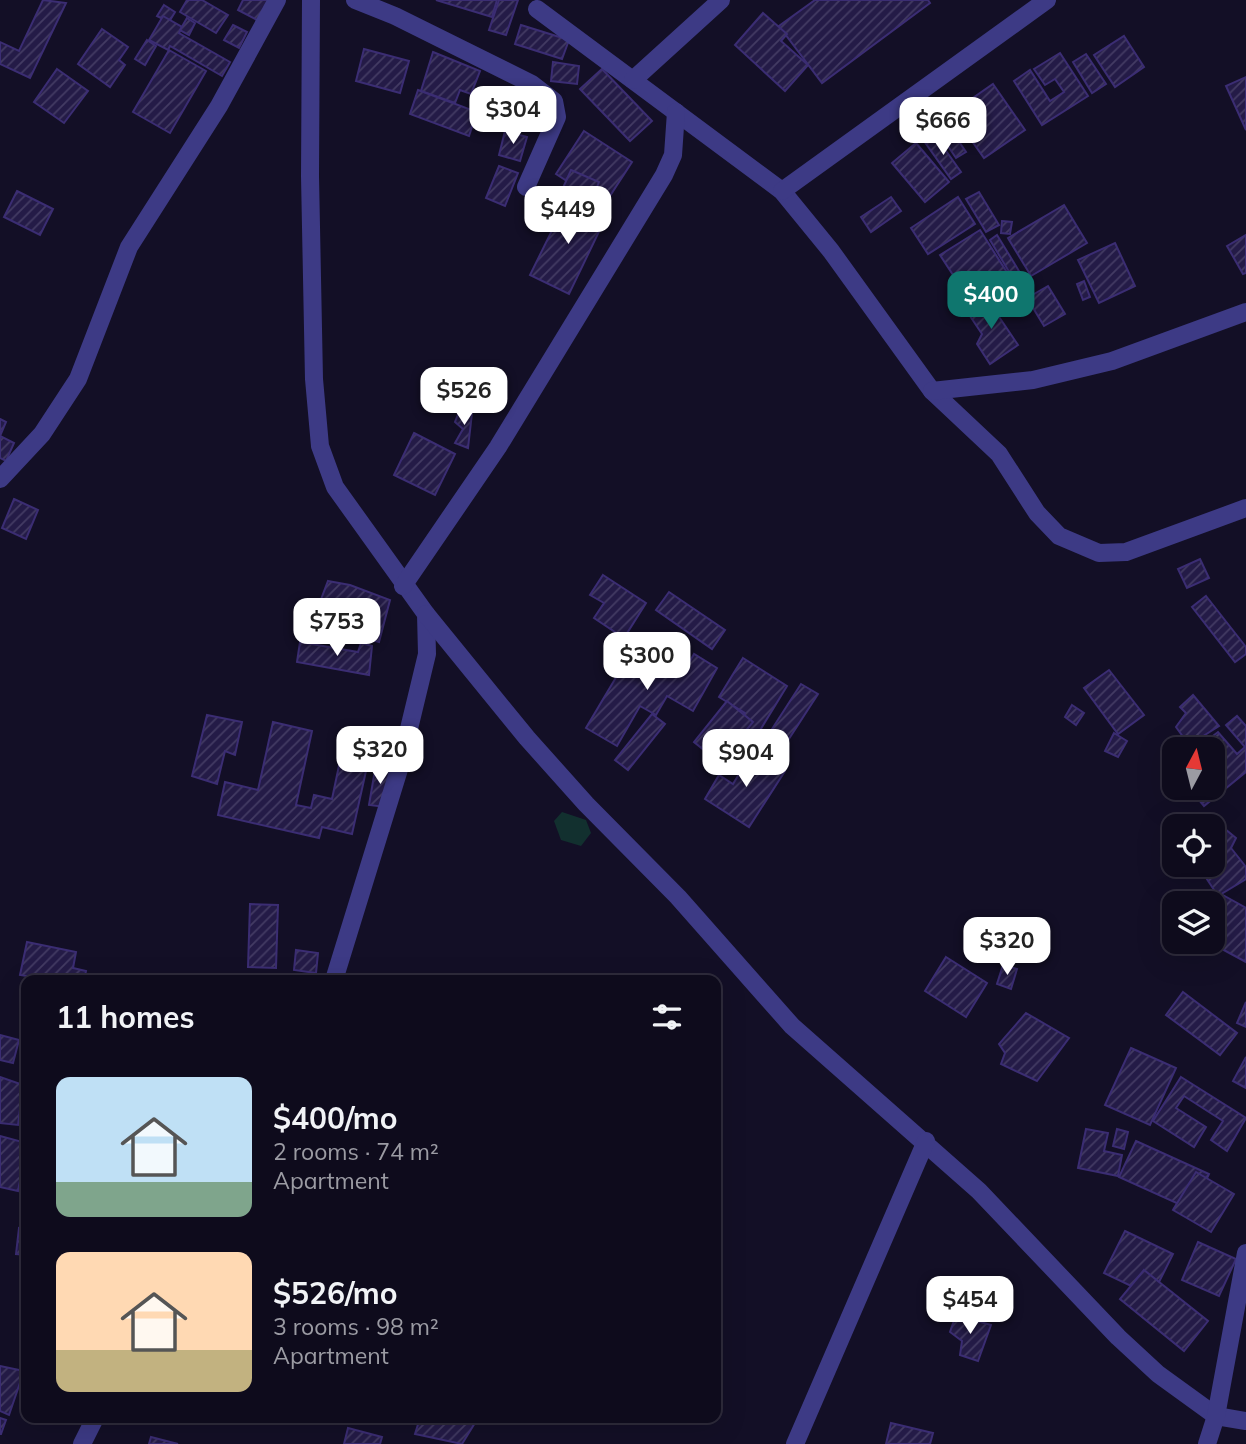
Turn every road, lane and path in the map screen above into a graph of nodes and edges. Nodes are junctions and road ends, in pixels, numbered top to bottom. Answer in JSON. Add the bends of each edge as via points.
{"nodes":[{"id":1,"x":277,"y":0,"type":"edge"},
{"id":2,"x":312,"y":0,"type":"edge"},
{"id":3,"x":355,"y":0,"type":"edge"},
{"id":4,"x":721,"y":0,"type":"edge"},
{"id":5,"x":1047,"y":0,"type":"edge"},
{"id":6,"x":537,"y":9,"type":"dead end"},
{"id":7,"x":633,"y":80,"type":"junction"},
{"id":8,"x":676,"y":112,"type":"junction"},
{"id":9,"x":526,"y":187,"type":"dead end"},
{"id":10,"x":782,"y":191,"type":"junction"},
{"id":11,"x":1246,"y":312,"type":"edge"},
{"id":12,"x":932,"y":391,"type":"junction"},
{"id":13,"x":0,"y":479,"type":"edge"},
{"id":14,"x":1246,"y":508,"type":"edge"},
{"id":15,"x":404,"y":586,"type":"junction"},
{"id":16,"x":426,"y":614,"type":"junction"},
{"id":17,"x":336,"y":975,"type":"edge"},
{"id":18,"x":926,"y":1141,"type":"junction"},
{"id":19,"x":1246,"y":1252,"type":"edge"},
{"id":20,"x":1216,"y":1416,"type":"junction"},
{"id":21,"x":1246,"y":1421,"type":"edge"},
{"id":22,"x":92,"y":1423,"type":"edge"},
{"id":23,"x":82,"y":1444,"type":"edge"},
{"id":24,"x":795,"y":1444,"type":"edge"},
{"id":25,"x":1207,"y":1444,"type":"edge"}],
"edges":[{"from":1,"to":13,"type":"street","via":[[219,106],[129,247],[78,379],[42,434]]},
{"from":2,"to":15,"type":"street","via":[[310,176],[314,379],[320,446],[335,487]]},
{"from":3,"to":9,"type":"street","via":[[532,85],[554,101],[557,117]]},
{"from":4,"to":7,"type":"street"},
{"from":5,"to":10,"type":"street"},
{"from":6,"to":7,"type":"street"},
{"from":7,"to":8,"type":"street"},
{"from":8,"to":10,"type":"street"},
{"from":8,"to":15,"type":"street","via":[[673,155],[664,175],[498,447]]},
{"from":10,"to":12,"type":"street"},
{"from":11,"to":12,"type":"street","via":[[1099,364],[1033,380]]},
{"from":12,"to":14,"type":"street","via":[[999,454],[1037,513],[1076,546],[1098,554],[1126,552]]},
{"from":15,"to":16,"type":"street"},
{"from":16,"to":17,"type":"street","via":[[423,678]]},
{"from":16,"to":18,"type":"street","via":[[527,738],[792,1026]]},
{"from":18,"to":20,"type":"street","via":[[1118,1337],[1158,1374]]},
{"from":18,"to":24,"type":"street"},
{"from":19,"to":20,"type":"street"},
{"from":20,"to":21,"type":"street"},
{"from":20,"to":25,"type":"street"},
{"from":22,"to":23,"type":"street"}]}
